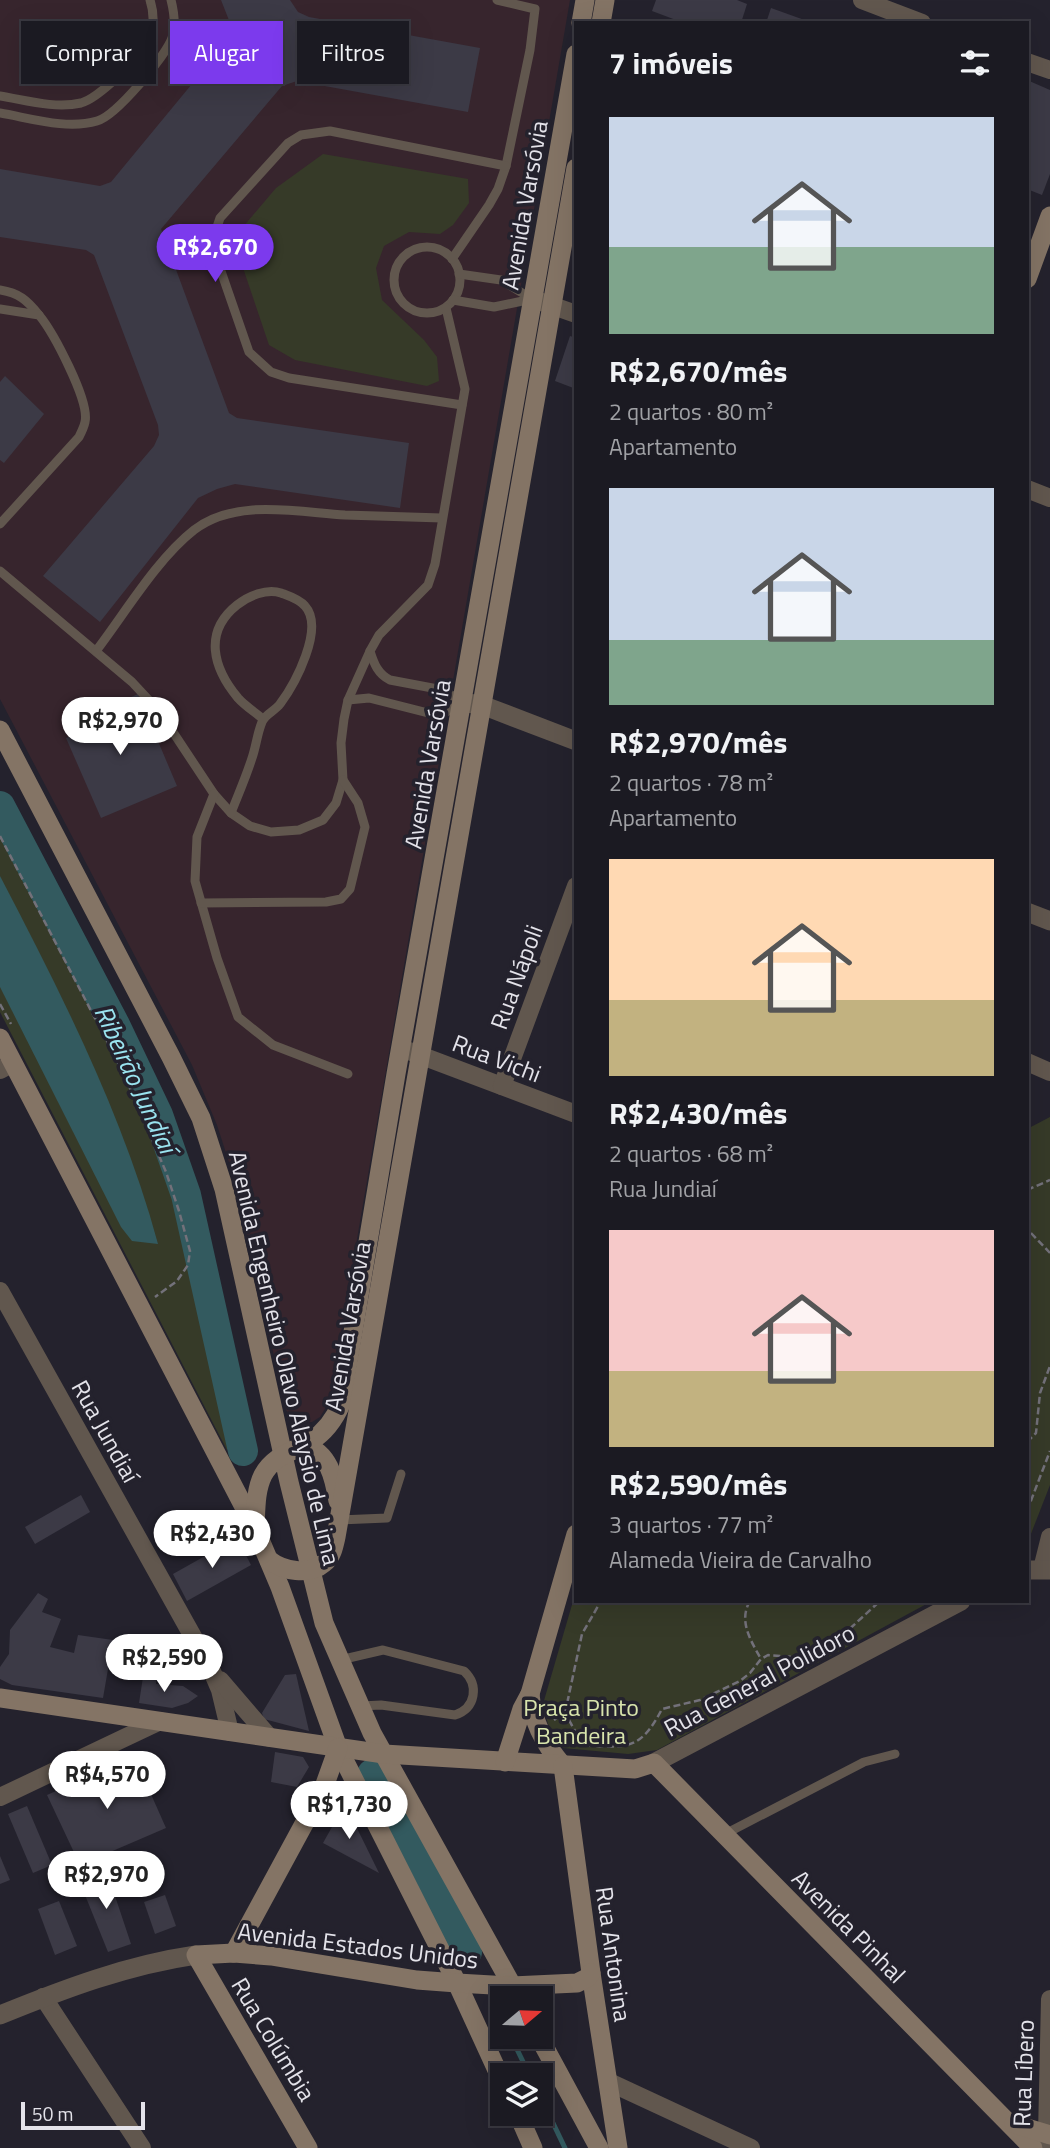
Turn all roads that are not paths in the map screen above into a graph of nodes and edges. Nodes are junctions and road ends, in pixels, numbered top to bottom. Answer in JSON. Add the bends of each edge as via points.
{"nodes":[{"id":1,"x":150,"y":0,"type":"edge"},
{"id":2,"x":171,"y":0,"type":"edge"},
{"id":3,"x":497,"y":0,"type":"edge"},
{"id":4,"x":585,"y":0,"type":"edge"},
{"id":5,"x":605,"y":0,"type":"edge"},
{"id":6,"x":862,"y":0,"type":"edge"},
{"id":7,"x":536,"y":4,"type":"edge"},
{"id":8,"x":902,"y":13,"type":"edge"},
{"id":9,"x":581,"y":21,"type":"edge"},
{"id":10,"x":601,"y":21,"type":"edge"},
{"id":11,"x":918,"y":21,"type":"edge"},
{"id":12,"x":1029,"y":63,"type":"edge"},
{"id":13,"x":574,"y":65,"type":"edge"},
{"id":14,"x":1050,"y":70,"type":"edge"},
{"id":15,"x":0,"y":96,"type":"edge"},
{"id":16,"x":0,"y":113,"type":"edge"},
{"id":17,"x":506,"y":166,"type":"junction"},
{"id":18,"x":574,"y":179,"type":"edge"},
{"id":19,"x":1050,"y":216,"type":"edge"},
{"id":20,"x":452,"y":259,"type":"junction"},
{"id":21,"x":459,"y":274,"type":"junction"},
{"id":22,"x":1029,"y":274,"type":"edge"},
{"id":23,"x":0,"y":290,"type":"edge"},
{"id":24,"x":532,"y":299,"type":"junction"},
{"id":25,"x":453,"y":300,"type":"junction"},
{"id":26,"x":552,"y":305,"type":"junction"},
{"id":27,"x":446,"y":308,"type":"junction"},
{"id":28,"x":0,"y":309,"type":"edge"},
{"id":29,"x":574,"y":313,"type":"edge"},
{"id":30,"x":39,"y":315,"type":"junction"},
{"id":31,"x":462,"y":405,"type":"junction"},
{"id":32,"x":1029,"y":490,"type":"edge"},
{"id":33,"x":1050,"y":498,"type":"edge"},
{"id":34,"x":442,"y":518,"type":"junction"},
{"id":35,"x":0,"y":524,"type":"edge"},
{"id":36,"x":0,"y":571,"type":"edge"},
{"id":37,"x":96,"y":651,"type":"junction"},
{"id":38,"x":370,"y":651,"type":"junction"},
{"id":39,"x":348,"y":700,"type":"junction"},
{"id":40,"x":473,"y":703,"type":"junction"},
{"id":41,"x":262,"y":719,"type":"junction"},
{"id":42,"x":0,"y":730,"type":"edge"},
{"id":43,"x":574,"y":740,"type":"edge"},
{"id":44,"x":343,"y":780,"type":"junction"},
{"id":45,"x":214,"y":794,"type":"junction"},
{"id":46,"x":230,"y":813,"type":"junction"},
{"id":47,"x":574,"y":891,"type":"edge"},
{"id":48,"x":201,"y":903,"type":"junction"},
{"id":49,"x":1029,"y":913,"type":"edge"},
{"id":50,"x":1050,"y":920,"type":"edge"},
{"id":51,"x":7,"y":1034,"type":"edge"},
{"id":52,"x":410,"y":1052,"type":"junction"},
{"id":53,"x":1029,"y":1063,"type":"edge"},
{"id":54,"x":7,"y":1066,"type":"edge"},
{"id":55,"x":1050,"y":1072,"type":"edge"},
{"id":56,"x":348,"y":1074,"type":"dead end"},
{"id":57,"x":502,"y":1086,"type":"junction"},
{"id":58,"x":574,"y":1113,"type":"edge"},
{"id":59,"x":0,"y":1291,"type":"edge"},
{"id":60,"x":304,"y":1445,"type":"junction"},
{"id":61,"x":283,"y":1455,"type":"junction"},
{"id":62,"x":401,"y":1474,"type":"dead end"},
{"id":63,"x":339,"y":1516,"type":"junction"},
{"id":64,"x":255,"y":1528,"type":"junction"},
{"id":65,"x":1050,"y":1538,"type":"edge"},
{"id":66,"x":574,"y":1541,"type":"edge"},
{"id":67,"x":270,"y":1560,"type":"junction"},
{"id":68,"x":310,"y":1570,"type":"junction"},
{"id":69,"x":1040,"y":1570,"type":"edge"},
{"id":70,"x":957,"y":1603,"type":"edge"},
{"id":71,"x":338,"y":1660,"type":"junction"},
{"id":72,"x":211,"y":1669,"type":"junction"},
{"id":73,"x":530,"y":1694,"type":"junction"},
{"id":74,"x":0,"y":1698,"type":"edge"},
{"id":75,"x":359,"y":1706,"type":"junction"},
{"id":76,"x":160,"y":1721,"type":"junction"},
{"id":77,"x":230,"y":1732,"type":"junction"},
{"id":78,"x":270,"y":1738,"type":"junction"},
{"id":79,"x":338,"y":1748,"type":"junction"},
{"id":80,"x":384,"y":1754,"type":"junction"},
{"id":81,"x":895,"y":1754,"type":"dead end"},
{"id":82,"x":505,"y":1762,"type":"junction"},
{"id":83,"x":654,"y":1763,"type":"junction"},
{"id":84,"x":564,"y":1766,"type":"junction"},
{"id":85,"x":0,"y":1797,"type":"edge"},
{"id":86,"x":723,"y":1835,"type":"junction"},
{"id":87,"x":234,"y":1953,"type":"junction"},
{"id":88,"x":196,"y":1955,"type":"junction"},
{"id":89,"x":591,"y":1973,"type":"junction"},
{"id":90,"x":457,"y":1983,"type":"junction"},
{"id":91,"x":512,"y":1986,"type":"edge"},
{"id":92,"x":553,"y":1986,"type":"edge"},
{"id":93,"x":490,"y":1988,"type":"edge"},
{"id":94,"x":44,"y":1997,"type":"junction"},
{"id":95,"x":1050,"y":1999,"type":"edge"},
{"id":96,"x":0,"y":2015,"type":"edge"},
{"id":97,"x":545,"y":2049,"type":"edge"},
{"id":98,"x":494,"y":2063,"type":"edge"},
{"id":99,"x":609,"y":2082,"type":"junction"},
{"id":100,"x":523,"y":2126,"type":"edge"},
{"id":101,"x":1043,"y":2141,"type":"edge"},
{"id":102,"x":142,"y":2148,"type":"edge"},
{"id":103,"x":308,"y":2148,"type":"edge"},
{"id":104,"x":533,"y":2148,"type":"edge"},
{"id":105,"x":599,"y":2148,"type":"edge"},
{"id":106,"x":618,"y":2148,"type":"edge"},
{"id":107,"x":751,"y":2148,"type":"edge"}],
"edges":[{"from":1,"to":15,"type":"lane","via":[[149,41],[96,96],[80,103],[58,104]]},
{"from":2,"to":16,"type":"lane","via":[[173,36],[164,54],[115,111],[98,121],[79,123]]},
{"from":3,"to":7,"type":"lane"},
{"from":4,"to":9,"type":"main road"},
{"from":5,"to":10,"type":"main road"},
{"from":6,"to":8,"type":"street"},
{"from":7,"to":17,"type":"lane"},
{"from":8,"to":11,"type":"street"},
{"from":12,"to":14,"type":"street"},
{"from":13,"to":24,"type":"main road","name":"Avenida Varsóvia"},
{"from":17,"to":20,"type":"lane","via":[[489,205]]},
{"from":17,"to":31,"type":"lane","via":[[330,131],[301,135],[288,143],[220,218],[215,233],[214,251],[249,352],[271,372]]},
{"from":18,"to":26,"type":"main road","name":"Avenida Varsóvia"},
{"from":19,"to":22,"type":"main road"},
{"from":20,"to":21,"type":"lane"},
{"from":20,"to":27,"type":"lane","via":[[433,248],[412,250],[397,265],[394,276],[394,287],[405,306],[425,313]]},
{"from":21,"to":24,"type":"lane","via":[[501,281]]},
{"from":21,"to":25,"type":"lane"},
{"from":23,"to":30,"type":"lane","via":[[25,298]]},
{"from":24,"to":25,"type":"lane","via":[[494,307]]},
{"from":24,"to":26,"type":"street"},
{"from":24,"to":40,"type":"main road","name":"Avenida Varsóvia"},
{"from":25,"to":27,"type":"lane"},
{"from":26,"to":29,"type":"street"},
{"from":26,"to":40,"type":"main road","name":"Avenida Varsóvia"},
{"from":27,"to":31,"type":"lane","via":[[462,370]]},
{"from":28,"to":30,"type":"lane"},
{"from":30,"to":35,"type":"lane","via":[[60,345],[86,420],[79,437]]},
{"from":31,"to":34,"type":"lane"},
{"from":32,"to":33,"type":"street"},
{"from":34,"to":37,"type":"lane","via":[[277,510],[219,516],[171,551]]},
{"from":34,"to":38,"type":"lane","via":[[428,585],[379,635]]},
{"from":36,"to":37,"type":"lane"},
{"from":37,"to":45,"type":"lane","via":[[159,711]]},
{"from":38,"to":39,"type":"lane"},
{"from":38,"to":40,"type":"lane","via":[[374,665],[390,680],[443,690]]},
{"from":39,"to":40,"type":"lane","via":[[369,698],[440,716]]},
{"from":39,"to":44,"type":"lane","via":[[341,743]]},
{"from":40,"to":43,"type":"street"},
{"from":40,"to":52,"type":"main road","name":"Avenida Varsóvia"},
{"from":41,"to":41,"type":"lane","via":[[279,707],[311,644],[306,606],[276,591],[243,600],[225,615],[214,648],[238,698]]},
{"from":41,"to":46,"type":"lane"},
{"from":42,"to":61,"type":"main road","name":"Avenida Engenheiro Olavo Alaysio de Lima","via":[[201,1118],[224,1189]]},
{"from":44,"to":46,"type":"lane","via":[[336,803],[323,820],[299,830],[271,832]]},
{"from":44,"to":48,"type":"lane","via":[[358,803],[365,827],[350,890],[341,899]]},
{"from":45,"to":46,"type":"lane"},
{"from":45,"to":48,"type":"lane","via":[[197,837],[195,881]]},
{"from":47,"to":57,"type":"street","name":"Rua Nápoli"},
{"from":48,"to":56,"type":"lane","via":[[238,1017],[273,1045]]},
{"from":49,"to":50,"type":"street"},
{"from":51,"to":54,"type":"main road"},
{"from":52,"to":57,"type":"street","name":"Rua Vichi"},
{"from":52,"to":60,"type":"main road","name":"Avenida Varsóvia","via":[[341,1404],[326,1428]]},
{"from":52,"to":63,"type":"main road","name":"Avenida Varsóvia"},
{"from":53,"to":55,"type":"street"},
{"from":54,"to":64,"type":"main road"},
{"from":57,"to":58,"type":"street","name":"Rua Vichi"},
{"from":59,"to":72,"type":"street","name":"Rua Jundiaí"},
{"from":60,"to":61,"type":"main road","name":"Avenida Varsóvia"},
{"from":60,"to":63,"type":"main road","via":[[320,1453],[328,1464]]},
{"from":61,"to":64,"type":"main road","via":[[262,1478]]},
{"from":61,"to":68,"type":"main road","name":"Avenida Engenheiro Olavo Alaysio de Lima"},
{"from":62,"to":63,"type":"lane","via":[[387,1518]]},
{"from":63,"to":68,"type":"main road","name":"Avenida Varsóvia","via":[[332,1551],[326,1562]]},
{"from":64,"to":67,"type":"main road"},
{"from":65,"to":69,"type":"street"},
{"from":66,"to":73,"type":"main road"},
{"from":67,"to":68,"type":"main road","via":[[282,1567]]},
{"from":67,"to":79,"type":"main road"},
{"from":68,"to":71,"type":"main road","name":"Avenida Engenheiro Olavo Alaysio de Lima"},
{"from":70,"to":83,"type":"street","name":"Rua General Polidoro"},
{"from":71,"to":75,"type":"main road","name":"Avenida Engenheiro Olavo Alaysio de Lima"},
{"from":71,"to":75,"type":"lane","via":[[383,1650],[403,1653],[464,1671],[473,1681],[471,1703],[461,1714]]},
{"from":72,"to":77,"type":"street","name":"Rua Jundiaí"},
{"from":72,"to":78,"type":"street","name":"Rua Jundiaí"},
{"from":73,"to":82,"type":"main road"},
{"from":73,"to":84,"type":"main road","via":[[539,1729]]},
{"from":74,"to":76,"type":"main road"},
{"from":75,"to":80,"type":"main road","name":"Avenida Engenheiro Olavo Alaysio de Lima"},
{"from":76,"to":77,"type":"main road"},
{"from":76,"to":85,"type":"street"},
{"from":77,"to":78,"type":"main road"},
{"from":78,"to":79,"type":"main road"},
{"from":79,"to":80,"type":"main road"},
{"from":79,"to":87,"type":"main road","via":[[324,1787]]},
{"from":79,"to":90,"type":"main road"},
{"from":80,"to":82,"type":"main road"},
{"from":80,"to":91,"type":"main road","name":"Avenida Engenheiro Olavo Alaysio de Lima"},
{"from":81,"to":86,"type":"lane","via":[[864,1762]]},
{"from":82,"to":84,"type":"main road"},
{"from":83,"to":84,"type":"main road","via":[[635,1769]]},
{"from":83,"to":86,"type":"main road","name":"Avenida Pinhal"},
{"from":84,"to":89,"type":"main road","name":"Rua Antonina"},
{"from":86,"to":101,"type":"main road","name":"Avenida Pinhal","via":[[1009,2122]]},
{"from":87,"to":88,"type":"main road","name":"Avenida Estados Unidos"},
{"from":87,"to":90,"type":"main road","name":"Avenida Estados Unidos"},
{"from":88,"to":94,"type":"street","name":"Avenida Estados Unidos","via":[[142,1964]]},
{"from":88,"to":103,"type":"main road","name":"Rua Colúmbia"},
{"from":89,"to":92,"type":"main road","name":"Avenida Estados Unidos","via":[[577,1983]]},
{"from":89,"to":99,"type":"main road","name":"Rua Antonina"},
{"from":90,"to":93,"type":"main road","name":"Avenida Estados Unidos"},
{"from":90,"to":98,"type":"main road"},
{"from":94,"to":96,"type":"street","name":"Avenida Estados Unidos"},
{"from":94,"to":102,"type":"street"},
{"from":95,"to":101,"type":"street","name":"Rua Líbero"},
{"from":97,"to":105,"type":"main road"},
{"from":99,"to":106,"type":"main road","name":"Rua Antonina"},
{"from":99,"to":107,"type":"street"},
{"from":100,"to":104,"type":"main road"}]}
